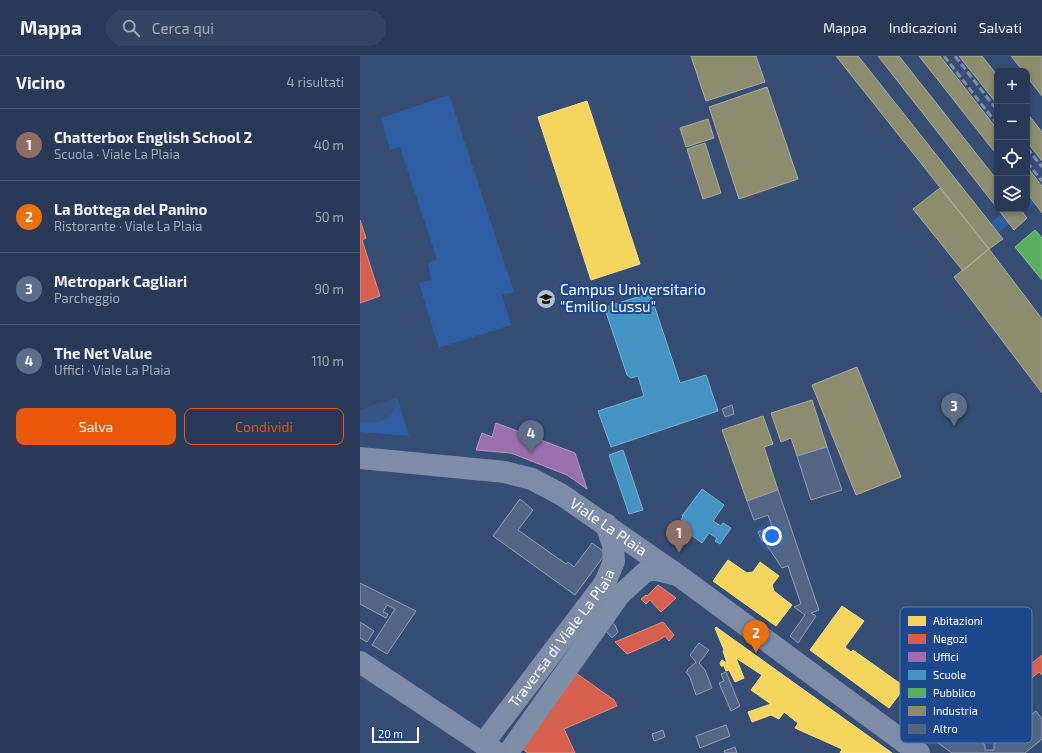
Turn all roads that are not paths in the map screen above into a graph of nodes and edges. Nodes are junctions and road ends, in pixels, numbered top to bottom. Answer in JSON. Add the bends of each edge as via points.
{"nodes":[{"id":1,"x":360,"y":458,"type":"edge"},
{"id":2,"x":606,"y":524,"type":"junction"},
{"id":3,"x":679,"y":576,"type":"junction"},
{"id":4,"x":360,"y":662,"type":"edge"},
{"id":5,"x":900,"y":739,"type":"edge"},
{"id":6,"x":905,"y":743,"type":"edge"},
{"id":7,"x":490,"y":748,"type":"edge"},
{"id":8,"x":508,"y":753,"type":"edge"},
{"id":9,"x":919,"y":753,"type":"edge"}],
"edges":[{"from":1,"to":2,"type":"main road","name":"Viale La Plaia","via":[[505,472],[532,479],[562,494]]},
{"from":2,"to":3,"type":"main road","name":"Viale La Plaia"},
{"from":2,"to":7,"type":"main road","name":"Traversa di Viale La Plaia","via":[[613,545],[614,561],[605,583]]},
{"from":3,"to":5,"type":"main road","name":"Viale La Plaia"},
{"from":3,"to":8,"type":"street","name":"Traversa di Viale La Plaia","via":[[655,570],[645,572],[620,595]]},
{"from":4,"to":7,"type":"main road"},
{"from":6,"to":9,"type":"main road","name":"Viale La Plaia"}]}
